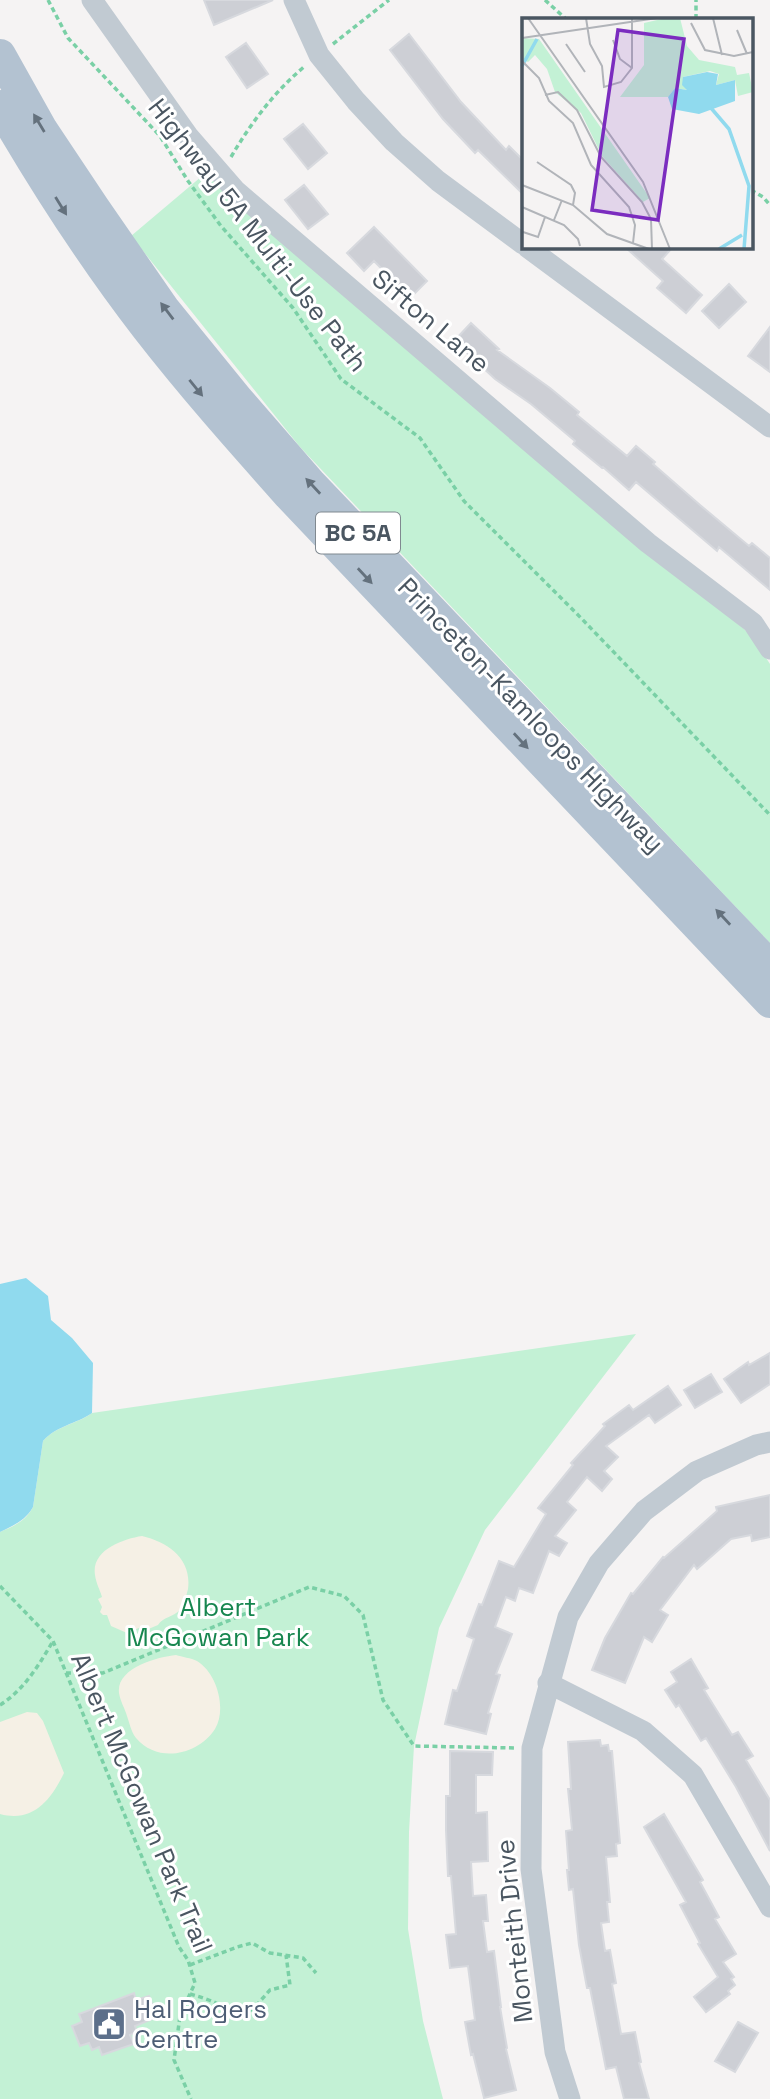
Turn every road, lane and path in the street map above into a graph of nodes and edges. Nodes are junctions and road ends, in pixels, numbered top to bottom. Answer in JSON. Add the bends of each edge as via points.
{"nodes":[{"id":1,"x":48,"y":0,"type":"edge"},
{"id":2,"x":92,"y":0,"type":"edge"},
{"id":3,"x":294,"y":0,"type":"edge"},
{"id":4,"x":389,"y":0,"type":"edge"},
{"id":5,"x":545,"y":0,"type":"edge"},
{"id":6,"x":696,"y":0,"type":"edge"},
{"id":7,"x":565,"y":18,"type":"edge"},
{"id":8,"x":696,"y":18,"type":"edge"},
{"id":9,"x":0,"y":55,"type":"edge"},
{"id":10,"x":319,"y":55,"type":"junction"},
{"id":11,"x":0,"y":106,"type":"edge"},
{"id":12,"x":220,"y":175,"type":"junction"},
{"id":13,"x":752,"y":191,"type":"edge"},
{"id":14,"x":770,"y":205,"type":"edge"},
{"id":15,"x":522,"y":243,"type":"edge"},
{"id":16,"x":529,"y":248,"type":"edge"},
{"id":17,"x":770,"y":428,"type":"edge"},
{"id":18,"x":770,"y":649,"type":"edge"},
{"id":19,"x":770,"y":814,"type":"edge"},
{"id":20,"x":770,"y":966,"type":"edge"},
{"id":21,"x":770,"y":1002,"type":"edge"},
{"id":22,"x":770,"y":1442,"type":"edge"},
{"id":23,"x":0,"y":1586,"type":"edge"},
{"id":24,"x":53,"y":1641,"type":"junction"},
{"id":25,"x":66,"y":1673,"type":"junction"},
{"id":26,"x":548,"y":1684,"type":"junction"},
{"id":27,"x":0,"y":1705,"type":"edge"},
{"id":28,"x":532,"y":1748,"type":"junction"},
{"id":29,"x":770,"y":1907,"type":"edge"},
{"id":30,"x":286,"y":1955,"type":"junction"},
{"id":31,"x":190,"y":1965,"type":"junction"},
{"id":32,"x":316,"y":1973,"type":"dead end"},
{"id":33,"x":190,"y":1994,"type":"junction"},
{"id":34,"x":191,"y":2099,"type":"edge"},
{"id":35,"x":570,"y":2099,"type":"edge"}],
"edges":[{"from":1,"to":19,"type":"path","name":"Highway 5A Multi-Use Path","via":[[68,38],[160,136],[221,226],[293,307],[341,379],[419,438],[464,501]]},
{"from":2,"to":12,"type":"street","name":"Sifton Lane"},
{"from":3,"to":10,"type":"street"},
{"from":4,"to":10,"type":"path"},
{"from":5,"to":7,"type":"path"},
{"from":6,"to":8,"type":"path"},
{"from":20,"to":9,"type":"main road","name":"Princeton-Kamloops Highway","number":"BC 5A","one_way":true,"via":[[320,493],[238,400],[164,309],[93,208]]},
{"from":10,"to":12,"type":"path","via":[[284,84],[248,128]]},
{"from":10,"to":15,"type":"street","via":[[394,142]]},
{"from":11,"to":21,"type":"main road","name":"Princeton-Kamloops Highway","number":"BC 5A","one_way":true,"via":[[71,222],[146,327],[218,415]]},
{"from":12,"to":18,"type":"street","name":"Sifton Lane","via":[[648,543],[753,623]]},
{"from":13,"to":14,"type":"path"},
{"from":16,"to":17,"type":"street"},
{"from":22,"to":26,"type":"street","name":"Monteith Drive","via":[[697,1471],[644,1511],[599,1563],[568,1617]]},
{"from":23,"to":24,"type":"path","name":"Albert McGowan Park Trail"},
{"from":24,"to":25,"type":"path","name":"Albert McGowan Park Trail"},
{"from":24,"to":27,"type":"path","name":"Albert McGowan Park Trail","via":[[34,1672]]},
{"from":25,"to":28,"type":"path","via":[[103,1673],[309,1587],[344,1596],[363,1615],[383,1700],[414,1746]]},
{"from":25,"to":31,"type":"path","name":"Albert McGowan Park Trail"},
{"from":26,"to":28,"type":"street","name":"Monteith Drive"},
{"from":26,"to":29,"type":"street","via":[[643,1731],[693,1775]]},
{"from":28,"to":35,"type":"street","name":"Monteith Drive","via":[[531,1869],[555,2052]]},
{"from":30,"to":31,"type":"path","via":[[252,1943]]},
{"from":30,"to":32,"type":"path","via":[[303,1958]]},
{"from":30,"to":33,"type":"path","via":[[290,1986],[270,1990],[243,2015],[234,2018],[211,2000]]},
{"from":31,"to":33,"type":"path","name":"Albert McGowan Park Trail","via":[[195,1983]]},
{"from":33,"to":34,"type":"path","name":"Albert McGowan Park Trail","via":[[180,2016],[174,2060]]}]}
